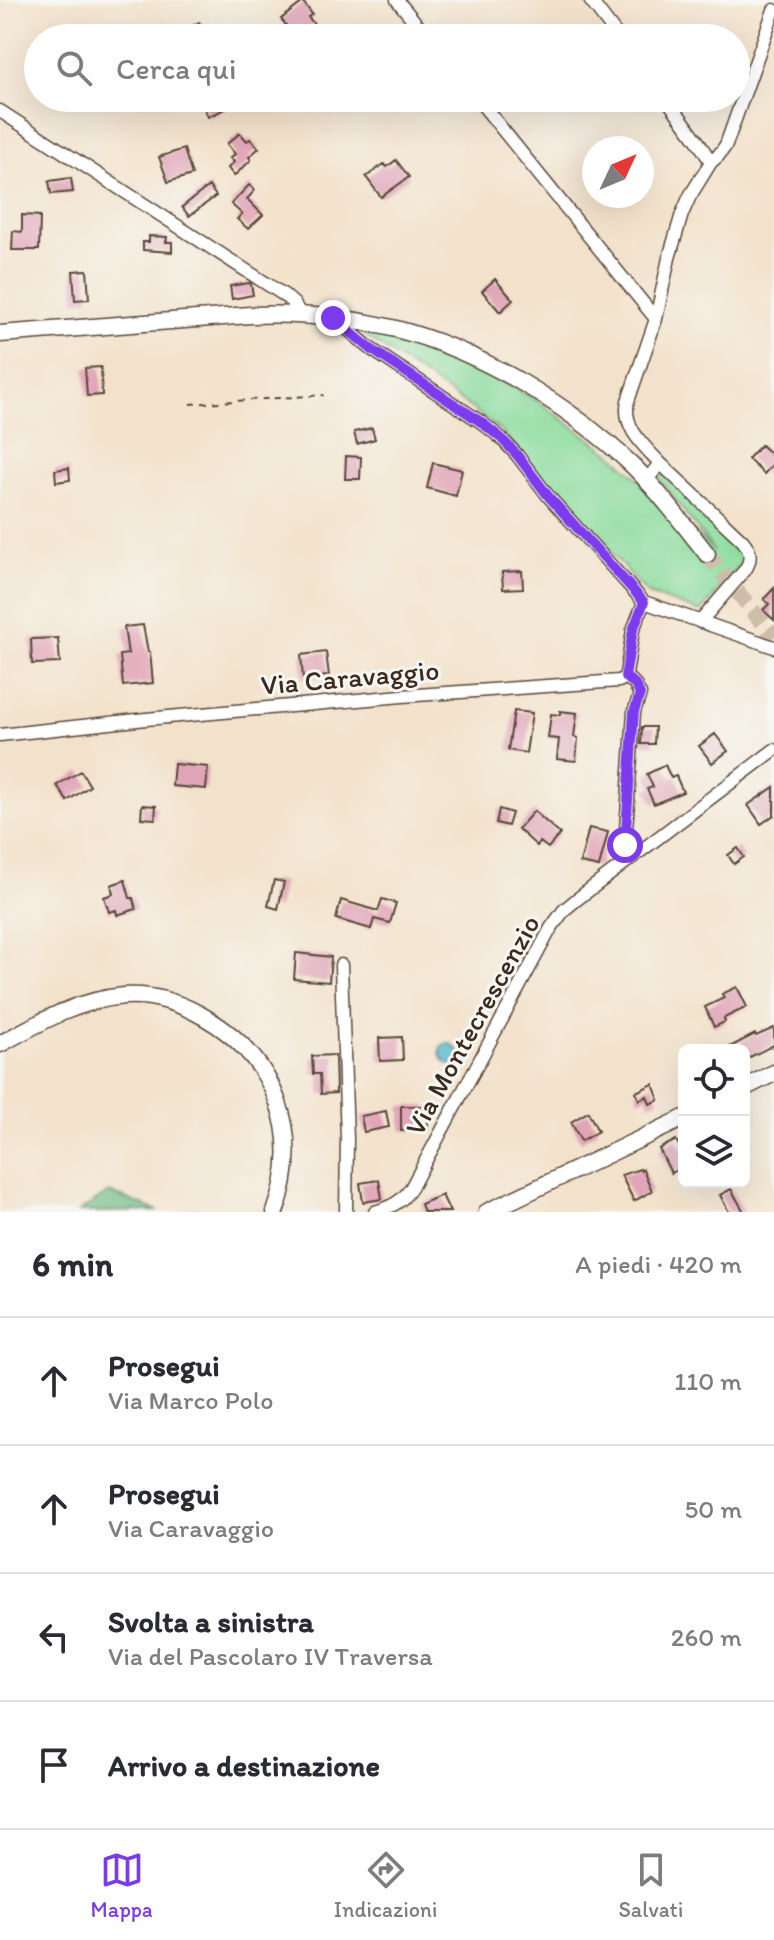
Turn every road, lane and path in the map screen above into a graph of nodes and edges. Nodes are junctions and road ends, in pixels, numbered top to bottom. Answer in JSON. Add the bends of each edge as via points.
{"nodes":[{"id":1,"x":397,"y":0,"type":"edge"},
{"id":2,"x":590,"y":0,"type":"edge"},
{"id":3,"x":774,"y":10,"type":"edge"},
{"id":4,"x":417,"y":24,"type":"edge"},
{"id":5,"x":608,"y":24,"type":"edge"},
{"id":6,"x":750,"y":78,"type":"edge"},
{"id":7,"x":0,"y":111,"type":"edge"},
{"id":8,"x":488,"y":112,"type":"edge"},
{"id":9,"x":676,"y":112,"type":"edge"},
{"id":10,"x":738,"y":112,"type":"edge"},
{"id":11,"x":711,"y":162,"type":"junction"},
{"id":12,"x":301,"y":315,"type":"junction"},
{"id":13,"x":333,"y":318,"type":"junction"},
{"id":14,"x":656,"y":319,"type":"junction"},
{"id":15,"x":0,"y":334,"type":"edge"},
{"id":16,"x":324,"y":395,"type":"dead end"},
{"id":17,"x":190,"y":404,"type":"dead end"},
{"id":18,"x":660,"y":463,"type":"junction"},
{"id":19,"x":647,"y":480,"type":"junction"},
{"id":20,"x":707,"y":554,"type":"tunnel mouth"},
{"id":21,"x":644,"y":602,"type":"junction"},
{"id":22,"x":700,"y":622,"type":"junction"},
{"id":23,"x":774,"y":647,"type":"edge"},
{"id":24,"x":625,"y":677,"type":"junction"},
{"id":25,"x":0,"y":735,"type":"edge"},
{"id":26,"x":774,"y":750,"type":"edge"},
{"id":27,"x":632,"y":857,"type":"junction"},
{"id":28,"x":341,"y":965,"type":"dead end"},
{"id":29,"x":0,"y":1044,"type":"edge"},
{"id":30,"x":774,"y":1073,"type":"edge"},
{"id":31,"x":750,"y":1085,"type":"edge"},
{"id":32,"x":678,"y":1121,"type":"edge"},
{"id":33,"x":275,"y":1212,"type":"edge"},
{"id":34,"x":346,"y":1212,"type":"edge"},
{"id":35,"x":375,"y":1212,"type":"edge"},
{"id":36,"x":487,"y":1212,"type":"edge"}],
"edges":[{"from":1,"to":4,"type":"street"},
{"from":2,"to":5,"type":"street"},
{"from":3,"to":6,"type":"street"},
{"from":7,"to":12,"type":"street","via":[[284,295]]},
{"from":8,"to":14,"type":"street"},
{"from":9,"to":11,"type":"street"},
{"from":10,"to":11,"type":"street","via":[[726,145]]},
{"from":11,"to":14,"type":"street","via":[[679,221]]},
{"from":12,"to":13,"type":"main road"},
{"from":12,"to":15,"type":"main road"},
{"from":13,"to":19,"type":"main road","via":[[408,333],[487,365],[576,419]]},
{"from":13,"to":21,"type":"street","via":[[501,438]]},
{"from":14,"to":18,"type":"street","via":[[626,413],[630,428]]},
{"from":16,"to":17,"type":"path"},
{"from":18,"to":19,"type":"street"},
{"from":18,"to":22,"type":"street","via":[[750,553],[741,576]]},
{"from":19,"to":20,"type":"main road"},
{"from":21,"to":22,"type":"street"},
{"from":21,"to":24,"type":"street"},
{"from":22,"to":23,"type":"street"},
{"from":24,"to":25,"type":"street","name":"Via Caravaggio","via":[[617,682],[402,696]]},
{"from":24,"to":27,"type":"street","via":[[640,694],[634,712],[625,845]]},
{"from":26,"to":27,"type":"street","name":"Via Montecrescenzio"},
{"from":27,"to":35,"type":"street","name":"Via Montecrescenzio","via":[[558,918],[411,1188],[394,1205]]},
{"from":28,"to":34,"type":"street"},
{"from":29,"to":33,"type":"main road","via":[[66,1009],[123,996],[170,1002],[214,1023],[255,1059],[281,1111],[286,1171]]},
{"from":30,"to":31,"type":"main road"},
{"from":32,"to":36,"type":"main road"}]}
